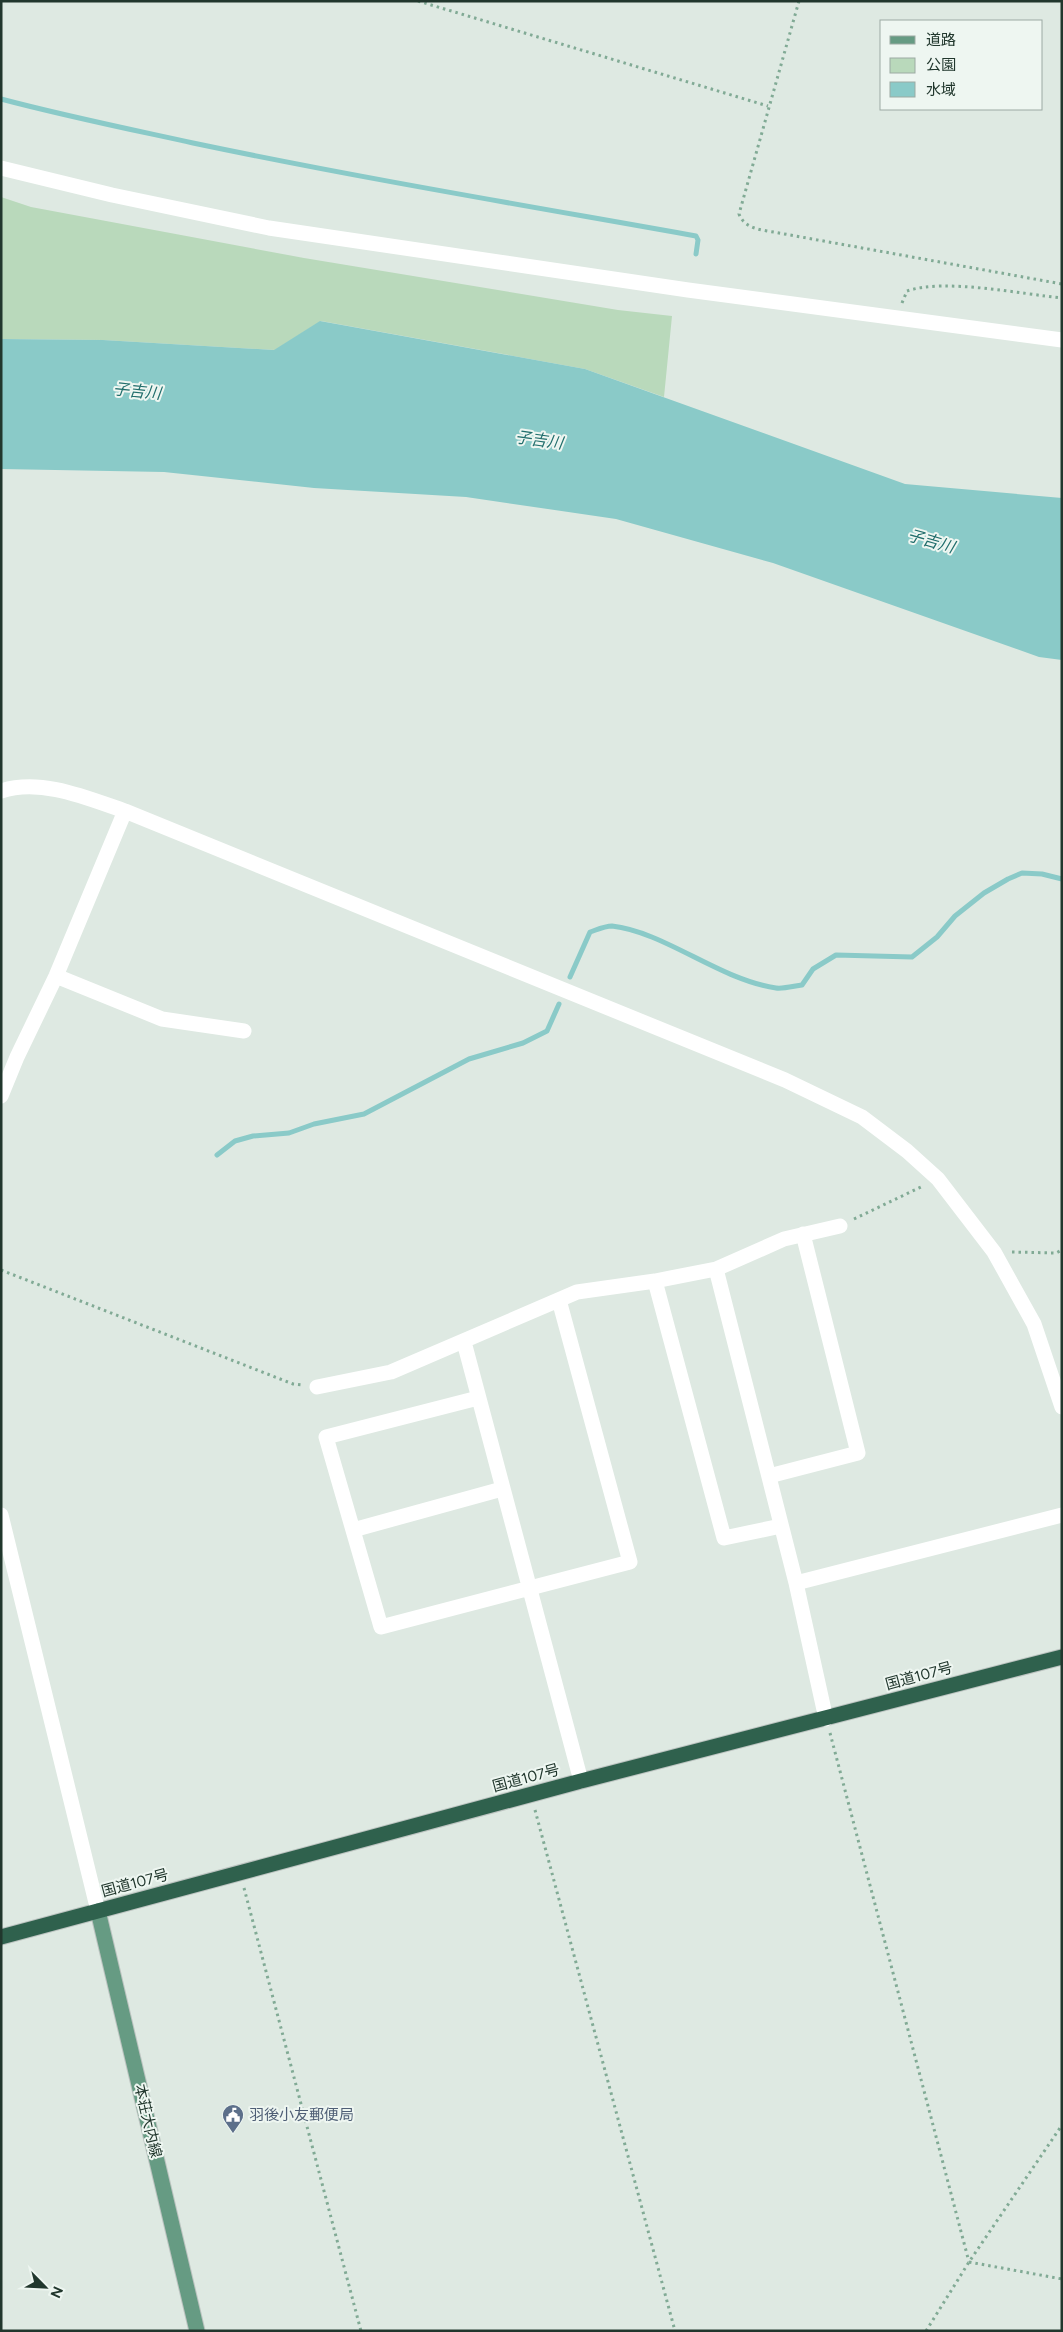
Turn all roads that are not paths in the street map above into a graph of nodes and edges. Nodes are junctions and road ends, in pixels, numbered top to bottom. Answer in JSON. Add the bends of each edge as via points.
{"nodes":[{"id":1,"x":1,"y":168,"type":"edge"},
{"id":2,"x":1062,"y":340,"type":"edge"},
{"id":3,"x":1,"y":791,"type":"edge"},
{"id":4,"x":125,"y":811,"type":"junction"},
{"id":5,"x":56,"y":976,"type":"junction"},
{"id":6,"x":244,"y":1031,"type":"dead end"},
{"id":7,"x":1,"y":1096,"type":"edge"},
{"id":8,"x":840,"y":1226,"type":"road end"},
{"id":9,"x":803,"y":1234,"type":"junction"},
{"id":10,"x":716,"y":1269,"type":"junction"},
{"id":11,"x":655,"y":1281,"type":"junction"},
{"id":12,"x":559,"y":1300,"type":"junction"},
{"id":13,"x":464,"y":1342,"type":"junction"},
{"id":14,"x":317,"y":1387,"type":"road end"},
{"id":15,"x":478,"y":1398,"type":"junction"},
{"id":16,"x":1062,"y":1407,"type":"edge"},
{"id":17,"x":769,"y":1476,"type":"junction"},
{"id":18,"x":502,"y":1489,"type":"junction"},
{"id":19,"x":1,"y":1515,"type":"edge"},
{"id":20,"x":1062,"y":1515,"type":"edge"},
{"id":21,"x":781,"y":1526,"type":"junction"},
{"id":22,"x":353,"y":1530,"type":"junction"},
{"id":23,"x":796,"y":1583,"type":"junction"},
{"id":24,"x":528,"y":1588,"type":"junction"},
{"id":25,"x":1062,"y":1658,"type":"edge"},
{"id":26,"x":826,"y":1718,"type":"junction"},
{"id":27,"x":581,"y":1781,"type":"junction"},
{"id":28,"x":98,"y":1911,"type":"junction"},
{"id":29,"x":1,"y":1937,"type":"edge"},
{"id":30,"x":197,"y":2331,"type":"edge"}],
"edges":[{"from":1,"to":2,"type":"street","via":[[269,228],[895,319]]},
{"from":3,"to":4,"type":"street","via":[[44,789],[76,794]]},
{"from":4,"to":5,"type":"street"},
{"from":4,"to":16,"type":"street","via":[[785,1080],[862,1117],[938,1179],[994,1252],[1034,1324]]},
{"from":5,"to":6,"type":"street","via":[[162,1019]]},
{"from":5,"to":7,"type":"street"},
{"from":8,"to":9,"type":"street"},
{"from":9,"to":10,"type":"street"},
{"from":9,"to":17,"type":"street","via":[[858,1453]]},
{"from":10,"to":11,"type":"street"},
{"from":10,"to":17,"type":"street"},
{"from":11,"to":12,"type":"street","via":[[578,1292]]},
{"from":11,"to":21,"type":"street","via":[[724,1538]]},
{"from":12,"to":13,"type":"street"},
{"from":12,"to":24,"type":"street","via":[[630,1562]]},
{"from":13,"to":14,"type":"street","via":[[391,1372]]},
{"from":13,"to":15,"type":"street"},
{"from":15,"to":18,"type":"street"},
{"from":15,"to":22,"type":"street","via":[[326,1436]]},
{"from":17,"to":21,"type":"street"},
{"from":18,"to":22,"type":"street"},
{"from":18,"to":24,"type":"street"},
{"from":19,"to":28,"type":"street"},
{"from":20,"to":23,"type":"street"},
{"from":21,"to":23,"type":"street"},
{"from":22,"to":24,"type":"street","via":[[381,1628]]},
{"from":23,"to":26,"type":"street"},
{"from":24,"to":27,"type":"street"},
{"from":25,"to":26,"type":"highway","name":"国道107号"},
{"from":26,"to":27,"type":"highway","name":"国道107号"},
{"from":27,"to":28,"type":"highway","name":"国道107号"},
{"from":28,"to":29,"type":"highway","name":"国道107号"},
{"from":28,"to":30,"type":"main road","name":"本荘大内線"}]}
